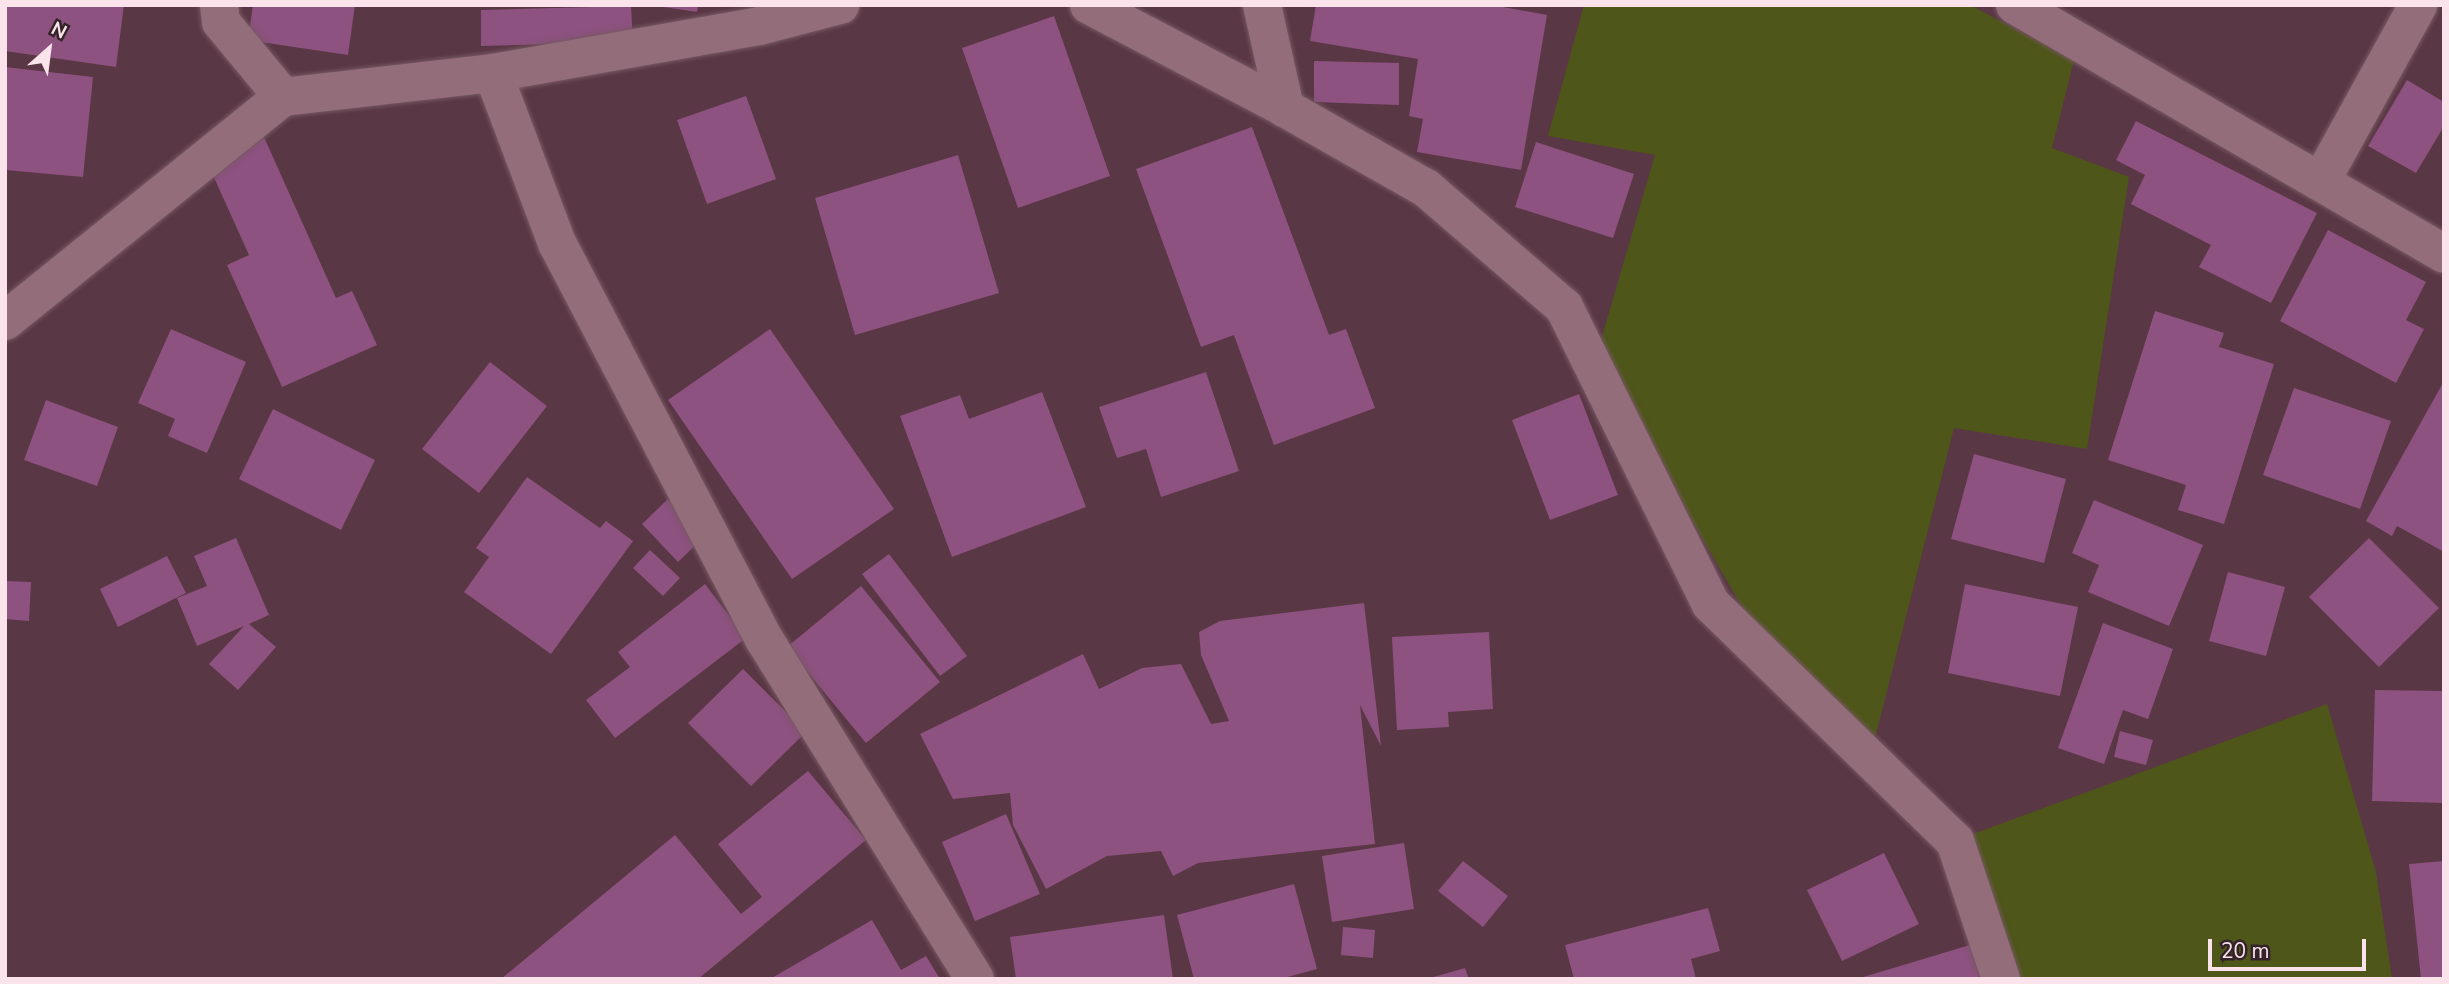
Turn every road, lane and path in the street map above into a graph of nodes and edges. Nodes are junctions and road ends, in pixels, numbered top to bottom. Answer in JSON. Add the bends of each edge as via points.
{"nodes":[{"id":1,"x":219,"y":5,"type":"edge"},
{"id":2,"x":840,"y":5,"type":"edge"},
{"id":3,"x":1089,"y":5,"type":"edge"},
{"id":4,"x":1262,"y":5,"type":"edge"},
{"id":5,"x":2015,"y":5,"type":"edge"},
{"id":6,"x":2418,"y":5,"type":"edge"},
{"id":7,"x":493,"y":73,"type":"junction"},
{"id":8,"x":283,"y":97,"type":"junction"},
{"id":9,"x":1285,"y":108,"type":"junction"},
{"id":10,"x":2321,"y":181,"type":"junction"},
{"id":11,"x":2444,"y":254,"type":"edge"},
{"id":12,"x":5,"y":321,"type":"edge"},
{"id":13,"x":975,"y":979,"type":"edge"},
{"id":14,"x":2001,"y":979,"type":"edge"}],
"edges":[{"from":1,"to":8,"type":"street","via":[[221,22]]},
{"from":2,"to":7,"type":"street","via":[[759,26]]},
{"from":3,"to":9,"type":"street"},
{"from":4,"to":9,"type":"street"},
{"from":5,"to":10,"type":"street"},
{"from":6,"to":10,"type":"street"},
{"from":7,"to":8,"type":"street"},
{"from":7,"to":13,"type":"street","via":[[557,243],[764,639]]},
{"from":8,"to":12,"type":"street"},
{"from":9,"to":14,"type":"street","via":[[1426,188],[1564,307],[1711,604],[1955,841]]},
{"from":10,"to":11,"type":"street"}]}
